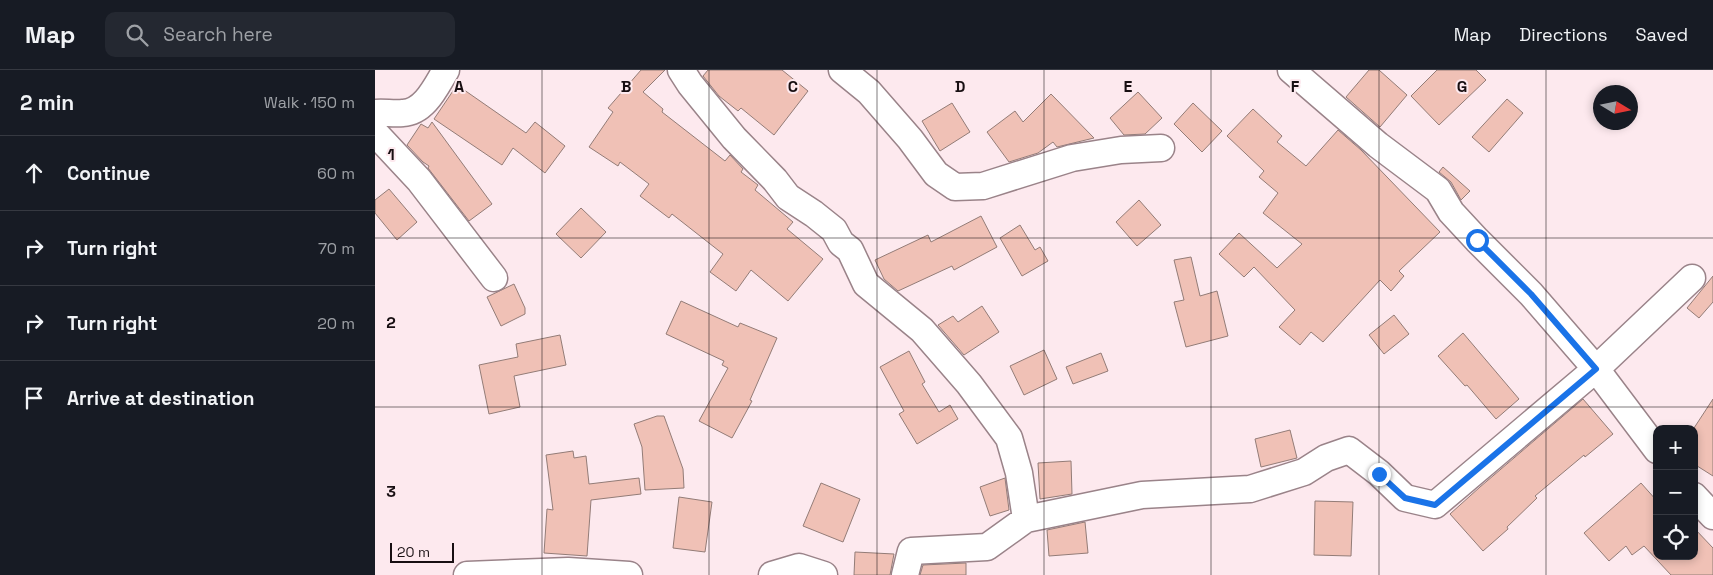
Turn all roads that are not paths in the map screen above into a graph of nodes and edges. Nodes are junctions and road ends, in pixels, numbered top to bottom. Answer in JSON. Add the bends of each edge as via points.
{"nodes":[{"id":1,"x":446,"y":70,"type":"edge"},
{"id":2,"x":681,"y":70,"type":"edge"},
{"id":3,"x":842,"y":70,"type":"edge"},
{"id":4,"x":1291,"y":70,"type":"edge"},
{"id":5,"x":375,"y":113,"type":"edge"},
{"id":6,"x":375,"y":132,"type":"edge"},
{"id":7,"x":1161,"y":148,"type":"dead end"},
{"id":8,"x":494,"y":278,"type":"dead end"},
{"id":9,"x":1692,"y":278,"type":"dead end"},
{"id":10,"x":1596,"y":369,"type":"junction"},
{"id":11,"x":1653,"y":445,"type":"edge"},
{"id":12,"x":1698,"y":500,"type":"edge"},
{"id":13,"x":1713,"y":516,"type":"edge"},
{"id":14,"x":1026,"y":519,"type":"junction"},
{"id":15,"x":467,"y":575,"type":"edge"},
{"id":16,"x":629,"y":575,"type":"edge"},
{"id":17,"x":772,"y":575,"type":"edge"},
{"id":18,"x":824,"y":575,"type":"edge"},
{"id":19,"x":905,"y":575,"type":"edge"}],
"edges":[{"from":1,"to":5,"type":"street","via":[[426,101],[417,108],[406,114]]},
{"from":2,"to":14,"type":"street","via":[[734,138],[788,197],[834,230],[841,243],[850,250],[866,284],[922,330],[969,384],[1009,438],[1019,473]]},
{"from":3,"to":7,"type":"street","via":[[869,92],[937,174],[955,187],[983,186],[1072,158]]},
{"from":4,"to":10,"type":"street","via":[[1378,145],[1438,190],[1451,212],[1531,294]]},
{"from":6,"to":8,"type":"street","via":[[419,180]]},
{"from":9,"to":10,"type":"street"},
{"from":10,"to":11,"type":"street"},
{"from":10,"to":14,"type":"street","via":[[1435,505],[1405,498],[1349,450],[1326,458],[1305,472],[1250,489],[1142,495]]},
{"from":12,"to":13,"type":"street"},
{"from":14,"to":19,"type":"street","via":[[987,547],[911,551]]},
{"from":15,"to":16,"type":"street","via":[[568,571]]},
{"from":17,"to":18,"type":"street","via":[[799,567]]}]}
